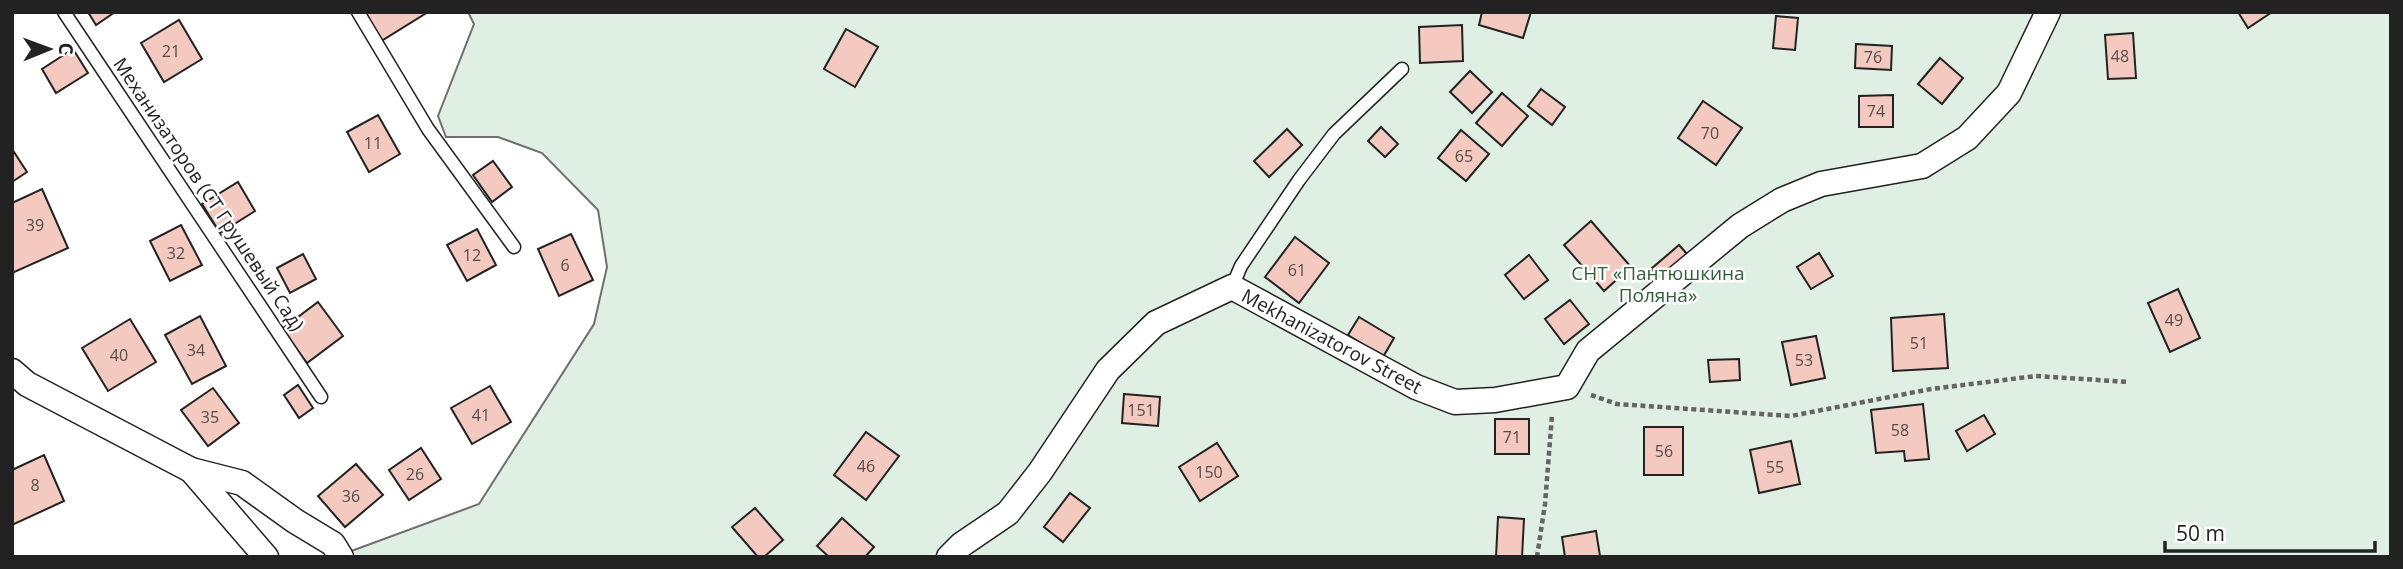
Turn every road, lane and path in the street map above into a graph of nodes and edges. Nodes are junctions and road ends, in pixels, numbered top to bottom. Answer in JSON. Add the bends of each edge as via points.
{"nodes":[{"id":1,"x":64,"y":12,"type":"edge"},
{"id":2,"x":358,"y":12,"type":"edge"},
{"id":3,"x":2048,"y":12,"type":"edge"},
{"id":4,"x":1402,"y":69,"type":"dead end"},
{"id":5,"x":514,"y":247,"type":"dead end"},
{"id":6,"x":1232,"y":287,"type":"junction"},
{"id":7,"x":12,"y":371,"type":"edge"},
{"id":8,"x":2129,"y":382,"type":"dead end"},
{"id":9,"x":1567,"y":387,"type":"junction"},
{"id":10,"x":321,"y":397,"type":"dead end"},
{"id":11,"x":191,"y":470,"type":"junction"},
{"id":12,"x":266,"y":557,"type":"edge"},
{"id":13,"x":341,"y":557,"type":"edge"},
{"id":14,"x":949,"y":557,"type":"edge"},
{"id":15,"x":1537,"y":557,"type":"edge"}],
"edges":[{"from":1,"to":10,"type":"lane","name":"Механизаторов (СТ Грушевый Сад)"},
{"from":2,"to":5,"type":"lane","via":[[428,129]]},
{"from":3,"to":9,"type":"street","via":[[2009,93],[1967,138],[1922,166],[1821,184],[1782,200],[1740,226],[1588,351]]},
{"from":4,"to":6,"type":"lane","via":[[1334,134],[1241,266]]},
{"from":6,"to":9,"type":"street","name":"Mekhanizatorov Street","via":[[1416,387],[1455,402]]},
{"from":6,"to":14,"type":"street","name":"Mekhanizatorov Street","via":[[1156,323],[1108,370],[1008,513]]},
{"from":7,"to":11,"type":"street","via":[[27,384]]},
{"from":8,"to":9,"type":"path","via":[[2036,376],[1931,389],[1791,416],[1617,404]]},
{"from":9,"to":15,"type":"path","via":[[1553,410]]},
{"from":11,"to":12,"type":"street"},
{"from":11,"to":13,"type":"street","via":[[242,483],[333,544]]}]}
